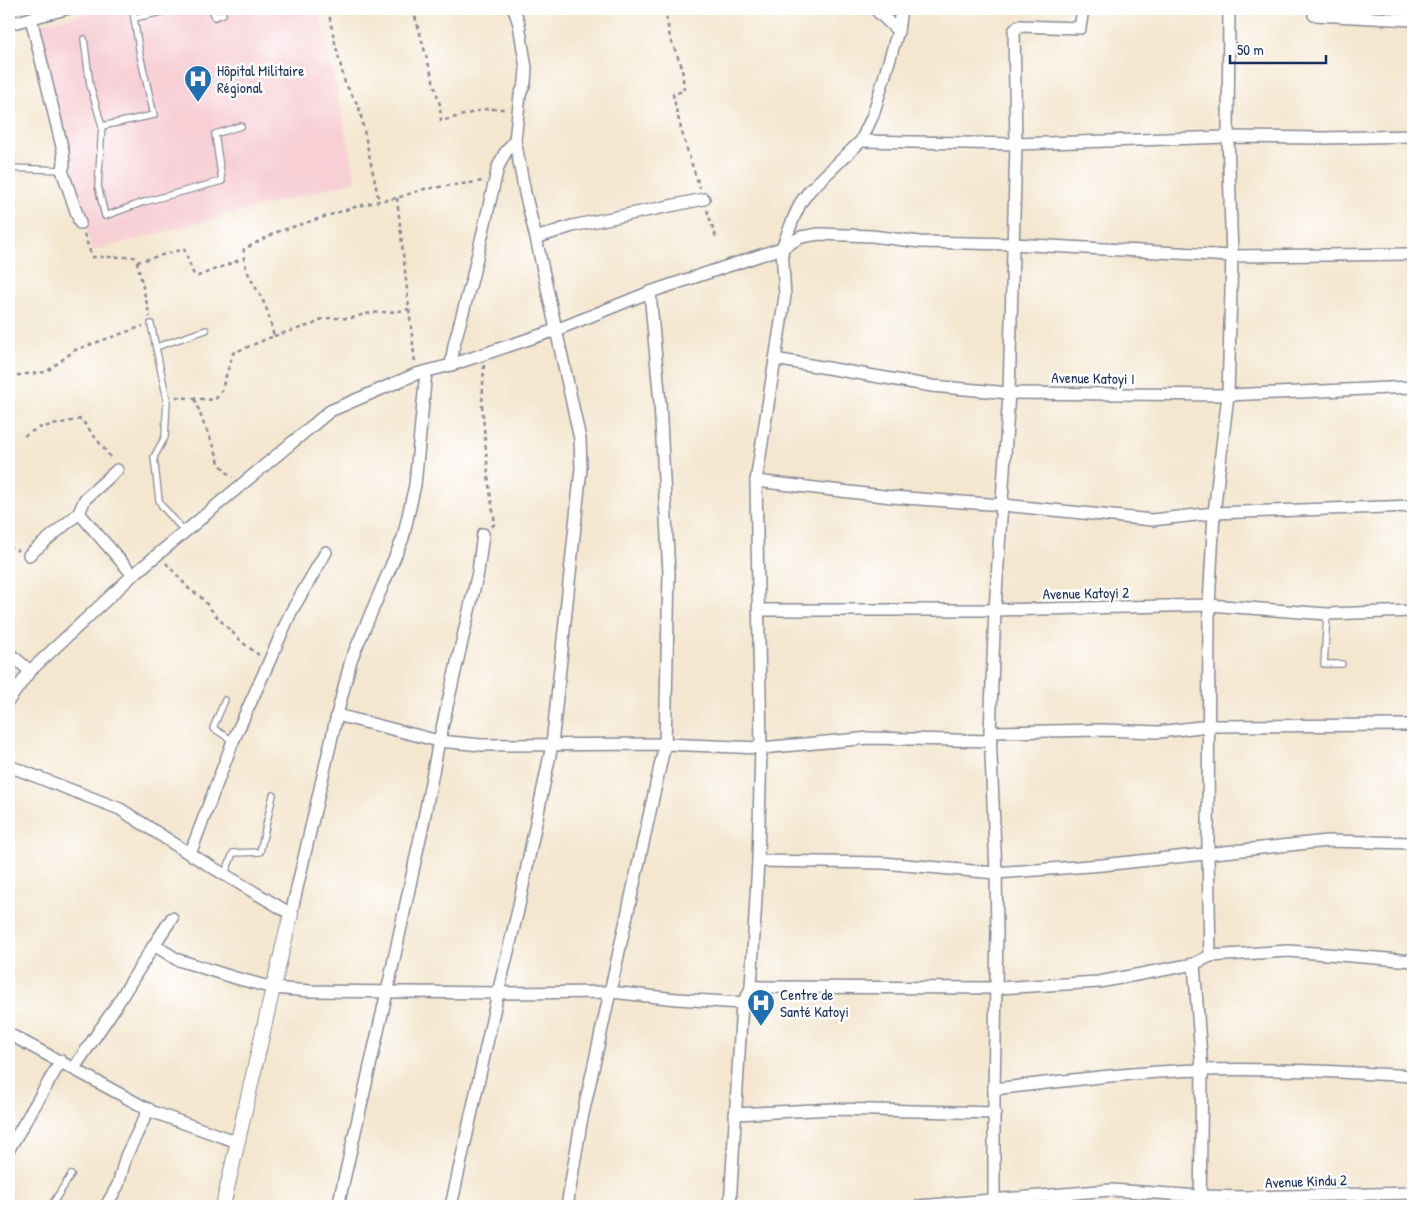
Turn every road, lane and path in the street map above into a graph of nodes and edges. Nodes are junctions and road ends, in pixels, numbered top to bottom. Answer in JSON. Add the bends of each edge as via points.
{"nodes":[{"id":1,"x":66,"y":9,"type":"edge"},
{"id":2,"x":132,"y":9,"type":"edge"},
{"id":3,"x":175,"y":9,"type":"edge"},
{"id":4,"x":212,"y":9,"type":"edge"},
{"id":5,"x":328,"y":9,"type":"edge"},
{"id":6,"x":413,"y":9,"type":"edge"},
{"id":7,"x":514,"y":9,"type":"edge"},
{"id":8,"x":665,"y":9,"type":"edge"},
{"id":9,"x":875,"y":9,"type":"edge"},
{"id":10,"x":901,"y":9,"type":"edge"},
{"id":11,"x":1083,"y":9,"type":"edge"},
{"id":12,"x":1229,"y":9,"type":"edge"},
{"id":13,"x":223,"y":14,"type":"dead end"},
{"id":14,"x":1314,"y":15,"type":"dead end"},
{"id":15,"x":31,"y":18,"type":"junction"},
{"id":16,"x":134,"y":18,"type":"junction"},
{"id":17,"x":1413,"y":20,"type":"edge"},
{"id":18,"x":9,"y":24,"type":"edge"},
{"id":19,"x":898,"y":31,"type":"junction"},
{"id":20,"x":84,"y":39,"type":"dead end"},
{"id":21,"x":519,"y":108,"type":"junction"},
{"id":22,"x":102,"y":126,"type":"junction"},
{"id":23,"x":241,"y":126,"type":"dead end"},
{"id":24,"x":1413,"y":136,"type":"edge"},
{"id":25,"x":1228,"y":137,"type":"junction"},
{"id":26,"x":515,"y":140,"type":"junction"},
{"id":27,"x":861,"y":141,"type":"junction"},
{"id":28,"x":1016,"y":144,"type":"junction"},
{"id":29,"x":9,"y":168,"type":"edge"},
{"id":30,"x":62,"y":170,"type":"junction"},
{"id":31,"x":496,"y":179,"type":"junction"},
{"id":32,"x":397,"y":198,"type":"junction"},
{"id":33,"x":704,"y":199,"type":"junction"},
{"id":34,"x":379,"y":201,"type":"junction"},
{"id":35,"x":80,"y":223,"type":"joint"},
{"id":36,"x":536,"y":238,"type":"junction"},
{"id":37,"x":717,"y":240,"type":"dead end"},
{"id":38,"x":1013,"y":244,"type":"junction"},
{"id":39,"x":782,"y":248,"type":"junction"},
{"id":40,"x":1413,"y":254,"type":"edge"},
{"id":41,"x":1232,"y":256,"type":"junction"},
{"id":42,"x":242,"y":259,"type":"junction"},
{"id":43,"x":137,"y":262,"type":"junction"},
{"id":44,"x":650,"y":292,"type":"junction"},
{"id":45,"x":409,"y":309,"type":"junction"},
{"id":46,"x":152,"y":324,"type":"junction"},
{"id":47,"x":206,"y":330,"type":"dead end"},
{"id":48,"x":556,"y":330,"type":"junction"},
{"id":49,"x":274,"y":336,"type":"junction"},
{"id":50,"x":156,"y":347,"type":"junction"},
{"id":51,"x":484,"y":353,"type":"junction"},
{"id":52,"x":775,"y":359,"type":"junction"},
{"id":53,"x":451,"y":365,"type":"junction"},
{"id":54,"x":421,"y":373,"type":"junction"},
{"id":55,"x":9,"y":376,"type":"edge"},
{"id":56,"x":1413,"y":387,"type":"edge"},
{"id":57,"x":1009,"y":392,"type":"junction"},
{"id":58,"x":1228,"y":395,"type":"junction"},
{"id":59,"x":167,"y":397,"type":"junction"},
{"id":60,"x":195,"y":398,"type":"junction"},
{"id":61,"x":24,"y":436,"type":"dead end"},
{"id":62,"x":117,"y":470,"type":"joint"},
{"id":63,"x":756,"y":481,"type":"junction"},
{"id":64,"x":240,"y":486,"type":"junction"},
{"id":65,"x":1003,"y":505,"type":"junction"},
{"id":66,"x":1413,"y":506,"type":"edge"},
{"id":67,"x":79,"y":513,"type":"junction"},
{"id":68,"x":1214,"y":513,"type":"junction"},
{"id":69,"x":186,"y":532,"type":"junction"},
{"id":70,"x":483,"y":534,"type":"joint"},
{"id":71,"x":326,"y":552,"type":"dead end"},
{"id":72,"x":28,"y":555,"type":"dead end"},
{"id":73,"x":159,"y":555,"type":"junction"},
{"id":74,"x":133,"y":576,"type":"junction"},
{"id":75,"x":1209,"y":605,"type":"junction"},
{"id":76,"x":759,"y":610,"type":"junction"},
{"id":77,"x":995,"y":610,"type":"junction"},
{"id":78,"x":1413,"y":611,"type":"edge"},
{"id":79,"x":1327,"y":614,"type":"junction"},
{"id":80,"x":9,"y":652,"type":"edge"},
{"id":81,"x":268,"y":662,"type":"junction"},
{"id":82,"x":1342,"y":664,"type":"dead end"},
{"id":83,"x":30,"y":670,"type":"junction"},
{"id":84,"x":9,"y":700,"type":"edge"},
{"id":85,"x":225,"y":700,"type":"dead end"},
{"id":86,"x":337,"y":715,"type":"junction"},
{"id":87,"x":1413,"y":725,"type":"edge"},
{"id":88,"x":1208,"y":726,"type":"junction"},
{"id":89,"x":991,"y":737,"type":"junction"},
{"id":90,"x":233,"y":740,"type":"junction"},
{"id":91,"x":439,"y":741,"type":"junction"},
{"id":92,"x":665,"y":744,"type":"junction"},
{"id":93,"x":552,"y":746,"type":"junction"},
{"id":94,"x":761,"y":748,"type":"junction"},
{"id":95,"x":9,"y":766,"type":"edge"},
{"id":96,"x":273,"y":795,"type":"dead end"},
{"id":97,"x":1413,"y":844,"type":"edge"},
{"id":98,"x":190,"y":854,"type":"junction"},
{"id":99,"x":1208,"y":855,"type":"junction"},
{"id":100,"x":758,"y":860,"type":"junction"},
{"id":101,"x":996,"y":873,"type":"junction"},
{"id":102,"x":225,"y":874,"type":"junction"},
{"id":103,"x":291,"y":914,"type":"junction"},
{"id":104,"x":172,"y":918,"type":"dead end"},
{"id":105,"x":154,"y":945,"type":"junction"},
{"id":106,"x":1210,"y":956,"type":"junction"},
{"id":107,"x":1413,"y":961,"type":"edge"},
{"id":108,"x":1194,"y":964,"type":"junction"},
{"id":109,"x":273,"y":988,"type":"junction"},
{"id":110,"x":750,"y":988,"type":"junction"},
{"id":111,"x":996,"y":988,"type":"junction"},
{"id":112,"x":387,"y":992,"type":"junction"},
{"id":113,"x":611,"y":992,"type":"junction"},
{"id":114,"x":498,"y":993,"type":"junction"},
{"id":115,"x":742,"y":1003,"type":"junction"},
{"id":116,"x":9,"y":1034,"type":"edge"},
{"id":117,"x":61,"y":1061,"type":"junction"},
{"id":118,"x":74,"y":1068,"type":"junction"},
{"id":119,"x":1202,"y":1070,"type":"junction"},
{"id":120,"x":1413,"y":1076,"type":"edge"},
{"id":121,"x":994,"y":1090,"type":"junction"},
{"id":122,"x":149,"y":1109,"type":"junction"},
{"id":123,"x":995,"y":1112,"type":"junction"},
{"id":124,"x":735,"y":1114,"type":"junction"},
{"id":125,"x":237,"y":1142,"type":"junction"},
{"id":126,"x":9,"y":1149,"type":"edge"},
{"id":127,"x":71,"y":1175,"type":"dead end"},
{"id":128,"x":1413,"y":1193,"type":"edge"},
{"id":129,"x":1200,"y":1201,"type":"edge"},
{"id":130,"x":9,"y":1202,"type":"edge"},
{"id":131,"x":994,"y":1203,"type":"edge"},
{"id":132,"x":14,"y":1206,"type":"edge"},
{"id":133,"x":52,"y":1206,"type":"edge"},
{"id":134,"x":106,"y":1206,"type":"edge"},
{"id":135,"x":223,"y":1206,"type":"edge"},
{"id":136,"x":338,"y":1206,"type":"edge"},
{"id":137,"x":451,"y":1206,"type":"edge"},
{"id":138,"x":567,"y":1206,"type":"edge"},
{"id":139,"x":730,"y":1206,"type":"edge"},
{"id":140,"x":919,"y":1206,"type":"edge"}],
"edges":[{"from":1,"to":15,"type":"street"},
{"from":2,"to":16,"type":"lane"},
{"from":3,"to":16,"type":"lane"},
{"from":4,"to":13,"type":"lane","via":[[215,17]]},
{"from":5,"to":34,"type":"path","via":[[345,83],[359,107]]},
{"from":6,"to":21,"type":"path","via":[[440,105],[441,121],[486,109]]},
{"from":7,"to":21,"type":"street","via":[[526,68]]},
{"from":8,"to":33,"type":"path","via":[[670,38],[682,67],[684,91],[673,94],[677,115]]},
{"from":9,"to":19,"type":"street"},
{"from":10,"to":19,"type":"street"},
{"from":11,"to":28,"type":"street","via":[[1078,29],[1019,26],[1014,31]]},
{"from":12,"to":25,"type":"street"},
{"from":14,"to":17,"type":"street"},
{"from":15,"to":18,"type":"street"},
{"from":15,"to":30,"type":"street","via":[[63,151]]},
{"from":16,"to":22,"type":"lane","via":[[154,115]]},
{"from":19,"to":27,"type":"street","via":[[873,115]]},
{"from":20,"to":22,"type":"lane","via":[[90,85]]},
{"from":21,"to":26,"type":"street"},
{"from":22,"to":23,"type":"lane","via":[[98,186],[105,216],[222,181],[215,134]]},
{"from":24,"to":25,"type":"street"},
{"from":25,"to":28,"type":"street"},
{"from":25,"to":41,"type":"street"},
{"from":26,"to":31,"type":"street","via":[[501,159]]},
{"from":26,"to":36,"type":"street"},
{"from":27,"to":28,"type":"street"},
{"from":27,"to":39,"type":"street","via":[[810,190],[794,217]]},
{"from":28,"to":38,"type":"street"},
{"from":29,"to":30,"type":"lane"},
{"from":30,"to":35,"type":"street"},
{"from":31,"to":32,"type":"path","via":[[424,189]]},
{"from":31,"to":53,"type":"street"},
{"from":32,"to":34,"type":"path"},
{"from":32,"to":45,"type":"path"},
{"from":33,"to":36,"type":"street","via":[[572,226]]},
{"from":33,"to":37,"type":"path"},
{"from":34,"to":42,"type":"path","via":[[277,232],[244,249]]},
{"from":35,"to":43,"type":"path","via":[[92,257],[134,257]]},
{"from":36,"to":48,"type":"street"},
{"from":38,"to":39,"type":"street","via":[[920,242],[819,234],[801,237]]},
{"from":38,"to":41,"type":"street"},
{"from":38,"to":57,"type":"street"},
{"from":39,"to":44,"type":"street"},
{"from":39,"to":52,"type":"street","via":[[785,296]]},
{"from":40,"to":41,"type":"street"},
{"from":41,"to":58,"type":"street"},
{"from":42,"to":43,"type":"path","via":[[198,276],[194,275],[184,248]]},
{"from":42,"to":49,"type":"path","via":[[265,304]]},
{"from":43,"to":46,"type":"path"},
{"from":44,"to":48,"type":"street"},
{"from":44,"to":92,"type":"street","via":[[660,403],[669,574]]},
{"from":45,"to":49,"type":"path","via":[[337,317]]},
{"from":45,"to":54,"type":"path"},
{"from":46,"to":50,"type":"lane"},
{"from":46,"to":55,"type":"path","via":[[75,350],[46,372]]},
{"from":47,"to":50,"type":"lane"},
{"from":48,"to":51,"type":"street"},
{"from":48,"to":93,"type":"street","via":[[580,439],[581,468]]},
{"from":49,"to":60,"type":"path","via":[[233,353],[221,392],[215,400]]},
{"from":50,"to":59,"type":"lane"},
{"from":51,"to":53,"type":"street"},
{"from":51,"to":70,"type":"path","via":[[482,405],[495,524]]},
{"from":52,"to":57,"type":"street","name":"Avenue Katoyi I","via":[[932,386]]},
{"from":52,"to":63,"type":"street"},
{"from":53,"to":54,"type":"street"},
{"from":54,"to":64,"type":"street","via":[[326,414]]},
{"from":54,"to":86,"type":"street","via":[[415,485],[403,538],[351,660]]},
{"from":56,"to":58,"type":"street","name":"Avenue Katoyi I"},
{"from":57,"to":58,"type":"street","name":"Avenue Katoyi I"},
{"from":57,"to":65,"type":"street"},
{"from":58,"to":68,"type":"street"},
{"from":59,"to":60,"type":"path"},
{"from":59,"to":69,"type":"lane","via":[[165,437],[154,457],[159,500]]},
{"from":60,"to":64,"type":"path","via":[[219,463]]},
{"from":61,"to":62,"type":"path","via":[[38,428],[81,419]]},
{"from":62,"to":67,"type":"street","via":[[85,499]]},
{"from":63,"to":65,"type":"street","via":[[892,497]]},
{"from":63,"to":76,"type":"street"},
{"from":64,"to":69,"type":"street"},
{"from":65,"to":68,"type":"street","via":[[1152,520]]},
{"from":65,"to":77,"type":"street"},
{"from":66,"to":68,"type":"street"},
{"from":67,"to":72,"type":"street"},
{"from":67,"to":74,"type":"street"},
{"from":68,"to":75,"type":"street"},
{"from":69,"to":73,"type":"street"},
{"from":70,"to":91,"type":"street","via":[[478,572]]},
{"from":71,"to":81,"type":"street","via":[[291,612]]},
{"from":73,"to":74,"type":"street"},
{"from":73,"to":81,"type":"path","via":[[243,643]]},
{"from":74,"to":83,"type":"street"},
{"from":75,"to":77,"type":"street","name":"Avenue Katoyi 2"},
{"from":75,"to":79,"type":"street","name":"Avenue Katoyi 2"},
{"from":75,"to":88,"type":"street"},
{"from":76,"to":77,"type":"street","name":"Avenue Katoyi 2"},
{"from":76,"to":94,"type":"street"},
{"from":77,"to":89,"type":"street"},
{"from":78,"to":79,"type":"street","name":"Avenue Katoyi 2"},
{"from":79,"to":82,"type":"lane","via":[[1324,664]]},
{"from":80,"to":83,"type":"street"},
{"from":81,"to":90,"type":"street"},
{"from":83,"to":84,"type":"street"},
{"from":85,"to":90,"type":"lane","via":[[213,728]]},
{"from":86,"to":91,"type":"street"},
{"from":86,"to":103,"type":"street"},
{"from":87,"to":88,"type":"street"},
{"from":88,"to":89,"type":"street","via":[[1158,732],[1102,730]]},
{"from":88,"to":99,"type":"street"},
{"from":89,"to":94,"type":"street","via":[[870,738]]},
{"from":89,"to":101,"type":"street"},
{"from":90,"to":98,"type":"street"},
{"from":91,"to":93,"type":"street"},
{"from":91,"to":112,"type":"street"},
{"from":92,"to":93,"type":"street"},
{"from":92,"to":94,"type":"street"},
{"from":92,"to":113,"type":"street"},
{"from":93,"to":114,"type":"street"},
{"from":94,"to":100,"type":"street"},
{"from":95,"to":98,"type":"street","via":[[120,809]]},
{"from":96,"to":102,"type":"lane","via":[[260,852],[233,853]]},
{"from":97,"to":99,"type":"street","via":[[1333,840]]},
{"from":98,"to":102,"type":"street"},
{"from":99,"to":101,"type":"street"},
{"from":99,"to":106,"type":"street"},
{"from":100,"to":101,"type":"street","via":[[883,863]]},
{"from":100,"to":110,"type":"street"},
{"from":101,"to":111,"type":"street"},
{"from":102,"to":103,"type":"street"},
{"from":103,"to":109,"type":"street"},
{"from":104,"to":105,"type":"street"},
{"from":105,"to":109,"type":"street","via":[[183,962]]},
{"from":105,"to":118,"type":"street"},
{"from":106,"to":107,"type":"street","via":[[1289,951]]},
{"from":106,"to":108,"type":"street"},
{"from":108,"to":111,"type":"street","via":[[1099,982]]},
{"from":108,"to":119,"type":"street"},
{"from":109,"to":112,"type":"street"},
{"from":109,"to":125,"type":"street"},
{"from":110,"to":111,"type":"street"},
{"from":110,"to":115,"type":"street"},
{"from":111,"to":121,"type":"street"},
{"from":112,"to":114,"type":"street"},
{"from":112,"to":136,"type":"street"},
{"from":113,"to":114,"type":"street"},
{"from":113,"to":115,"type":"street"},
{"from":113,"to":138,"type":"street","via":[[581,1123]]},
{"from":114,"to":137,"type":"street"},
{"from":115,"to":124,"type":"street"},
{"from":116,"to":117,"type":"street"},
{"from":117,"to":118,"type":"street"},
{"from":117,"to":126,"type":"street"},
{"from":118,"to":122,"type":"street"},
{"from":119,"to":120,"type":"street","via":[[1290,1069]]},
{"from":119,"to":121,"type":"street","via":[[1118,1074]]},
{"from":119,"to":129,"type":"street"},
{"from":121,"to":123,"type":"street"},
{"from":122,"to":125,"type":"street"},
{"from":122,"to":134,"type":"street"},
{"from":123,"to":124,"type":"street","via":[[833,1109]]},
{"from":123,"to":131,"type":"street"},
{"from":124,"to":139,"type":"street"},
{"from":125,"to":135,"type":"street"},
{"from":127,"to":133,"type":"lane"},
{"from":128,"to":129,"type":"street","name":"Avenue Kindu 2"},
{"from":129,"to":131,"type":"street","name":"Avenue Kindu 2","via":[[1116,1190]]},
{"from":130,"to":132,"type":"street"},
{"from":131,"to":140,"type":"street","name":"Avenue Kindu 2"}]}
